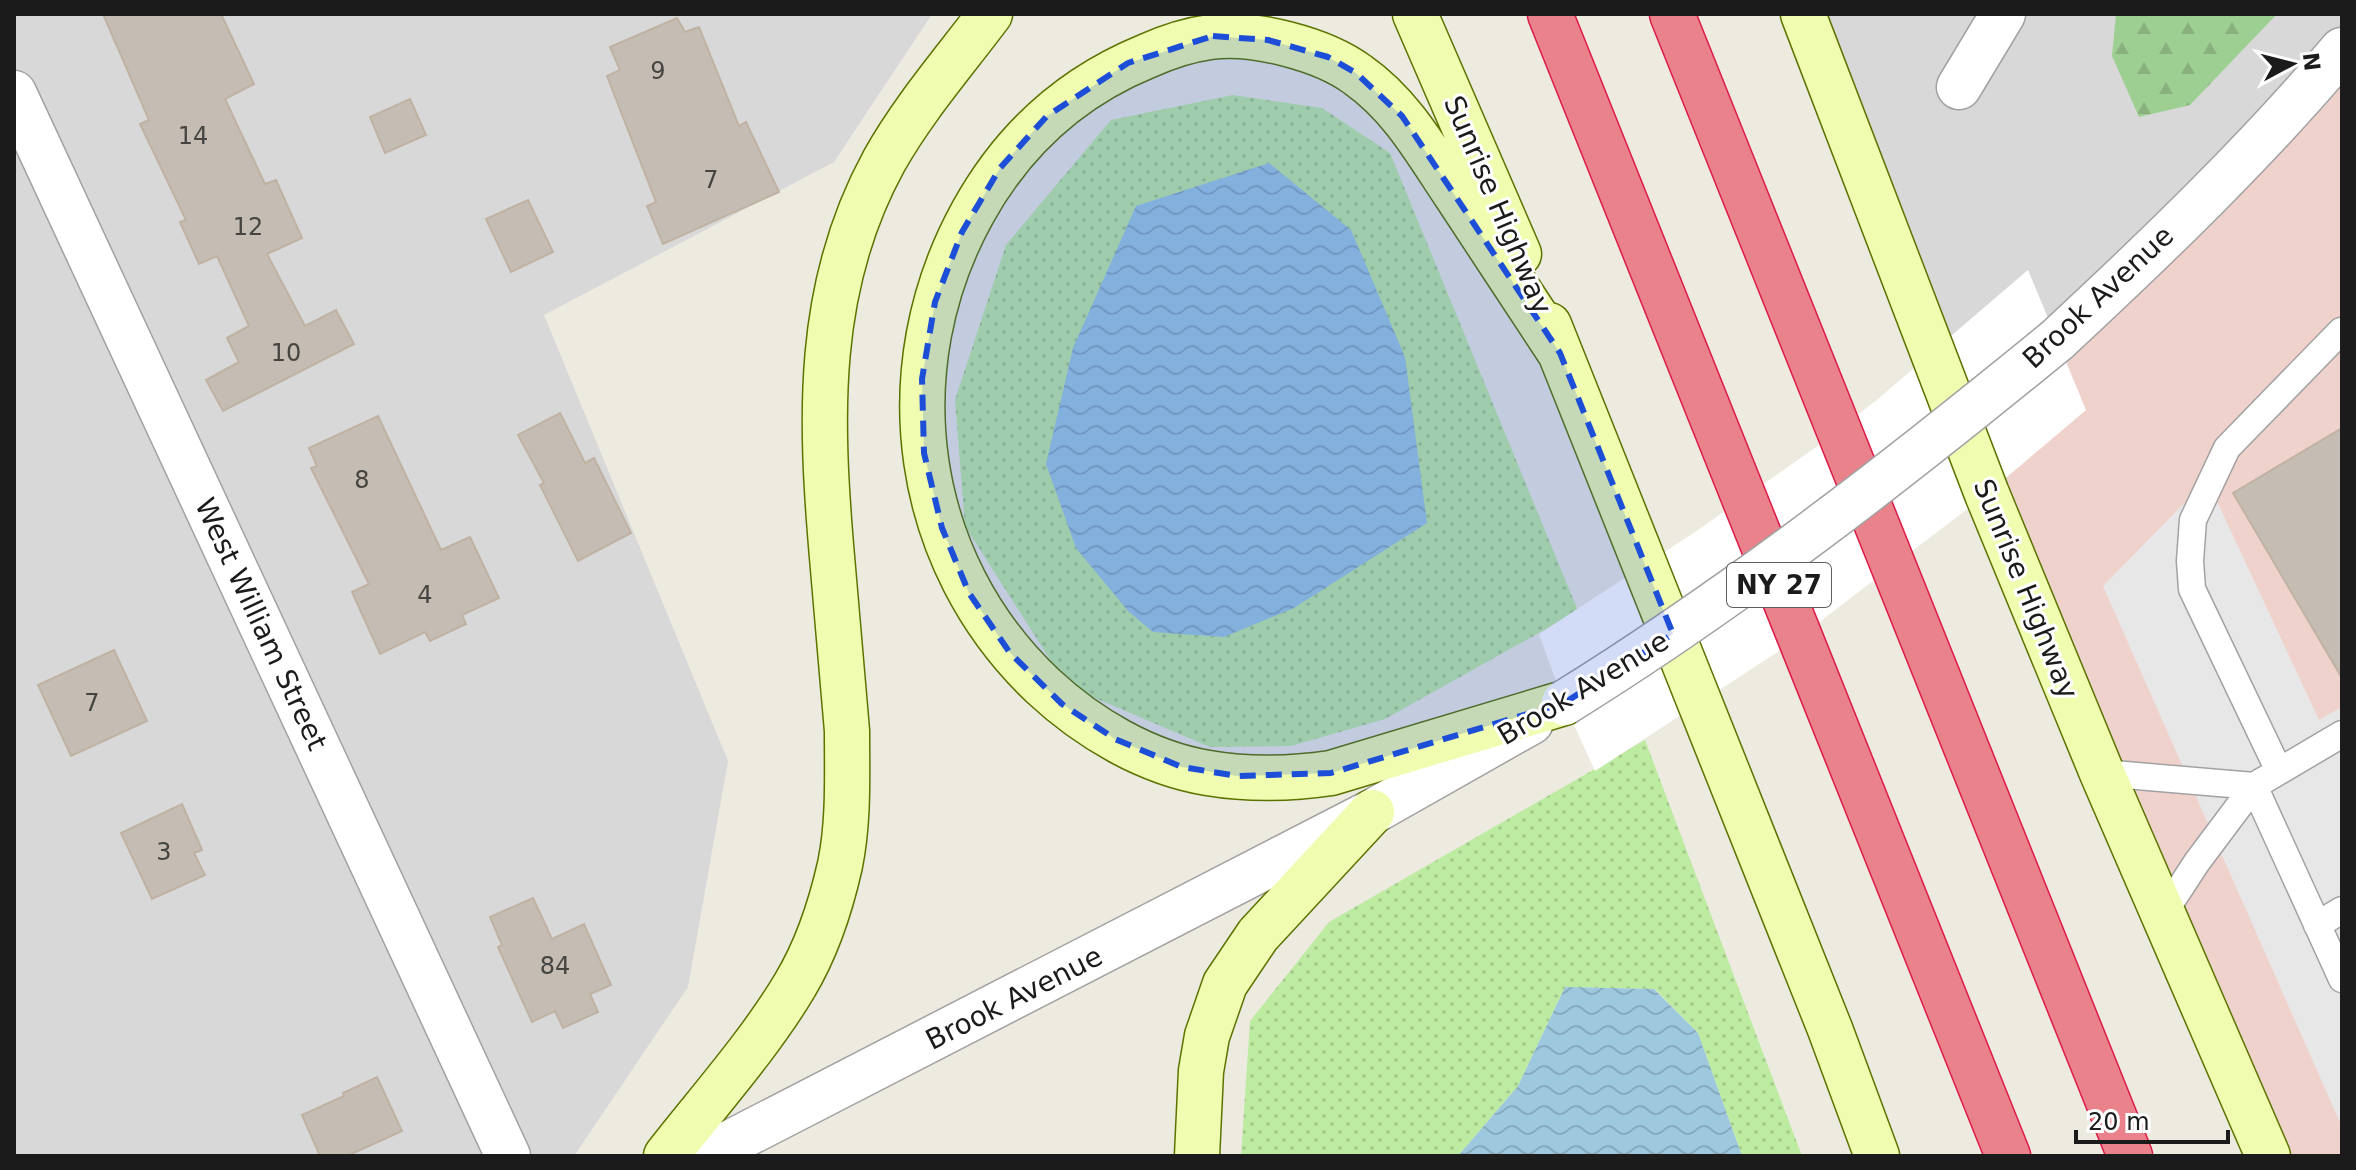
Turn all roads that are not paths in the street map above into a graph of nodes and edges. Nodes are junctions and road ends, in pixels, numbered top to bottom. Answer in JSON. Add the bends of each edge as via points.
{"nodes":[{"id":1,"x":990,"y":14,"type":"edge"},
{"id":2,"x":1415,"y":14,"type":"edge"},
{"id":3,"x":1550,"y":14,"type":"edge"},
{"id":4,"x":1672,"y":14,"type":"edge"},
{"id":5,"x":1803,"y":14,"type":"edge"},
{"id":6,"x":2003,"y":14,"type":"edge"},
{"id":7,"x":2342,"y":50,"type":"edge"},
{"id":8,"x":1959,"y":87,"type":"dead end"},
{"id":9,"x":14,"y":93,"type":"edge"},
{"id":10,"x":2341,"y":331,"type":"edge"},
{"id":11,"x":1560,"y":353,"type":"junction"},
{"id":12,"x":1564,"y":703,"type":"junction"},
{"id":13,"x":2342,"y":734,"type":"edge"},
{"id":14,"x":2279,"y":771,"type":"junction"},
{"id":15,"x":2102,"y":773,"type":"junction"},
{"id":16,"x":2254,"y":786,"type":"junction"},
{"id":17,"x":1372,"y":812,"type":"junction"},
{"id":18,"x":2342,"y":910,"type":"edge"},
{"id":19,"x":2163,"y":914,"type":"junction"},
{"id":20,"x":2317,"y":925,"type":"junction"},
{"id":21,"x":2342,"y":979,"type":"edge"},
{"id":22,"x":1830,"y":1029,"type":"junction"},
{"id":23,"x":508,"y":1156,"type":"edge"},
{"id":24,"x":666,"y":1156,"type":"edge"},
{"id":25,"x":704,"y":1156,"type":"edge"},
{"id":26,"x":1197,"y":1156,"type":"edge"},
{"id":27,"x":1846,"y":1156,"type":"edge"},
{"id":28,"x":1877,"y":1156,"type":"edge"},
{"id":29,"x":2008,"y":1156,"type":"edge"},
{"id":30,"x":2130,"y":1156,"type":"edge"},
{"id":31,"x":2268,"y":1156,"type":"edge"}],
"edges":[{"from":1,"to":24,"type":"main road","via":[[885,160],[851,236],[830,321],[824,459],[847,746],[846,822],[836,880],[796,983]]},
{"from":2,"to":11,"type":"main road","name":"Sunrise Highway"},
{"from":3,"to":29,"type":"highway","number":"NY 27"},
{"from":4,"to":30,"type":"highway"},
{"from":5,"to":15,"type":"main road","name":"Sunrise Highway","via":[[1981,480]]},
{"from":6,"to":8,"type":"street"},
{"from":7,"to":12,"type":"street","name":"Brook Avenue","bridge":true,"via":[[2248,153],[2057,340],[1766,569]]},
{"from":9,"to":23,"type":"street","name":"West William Street"},
{"from":10,"to":14,"type":"lane","via":[[2227,448],[2193,520],[2192,589]]},
{"from":11,"to":12,"type":"main road","via":[[1423,142],[1379,92],[1328,57],[1268,40],[1213,36],[1128,63],[1073,96],[1024,138],[980,199],[947,264],[927,340],[922,403],[931,490],[969,593],[989,626],[1033,676],[1062,704],[1115,739],[1208,773],[1304,777]]},
{"from":11,"to":22,"type":"main road","name":"Sunrise Highway"},
{"from":12,"to":17,"type":"street","name":"Brook Avenue"},
{"from":13,"to":14,"type":"lane"},
{"from":14,"to":16,"type":"lane"},
{"from":15,"to":16,"type":"lane"},
{"from":15,"to":19,"type":"main road","name":"Sunrise Highway"},
{"from":16,"to":19,"type":"lane"},
{"from":16,"to":20,"type":"lane"},
{"from":17,"to":25,"type":"street","name":"Brook Avenue"},
{"from":17,"to":26,"type":"main road","via":[[1258,935],[1225,984],[1205,1048]]},
{"from":18,"to":20,"type":"lane"},
{"from":19,"to":31,"type":"main road","name":"Sunrise Highway"},
{"from":20,"to":21,"type":"lane"},
{"from":22,"to":27,"type":"main road"},
{"from":22,"to":28,"type":"main road","name":"Sunrise Highway"}]}
